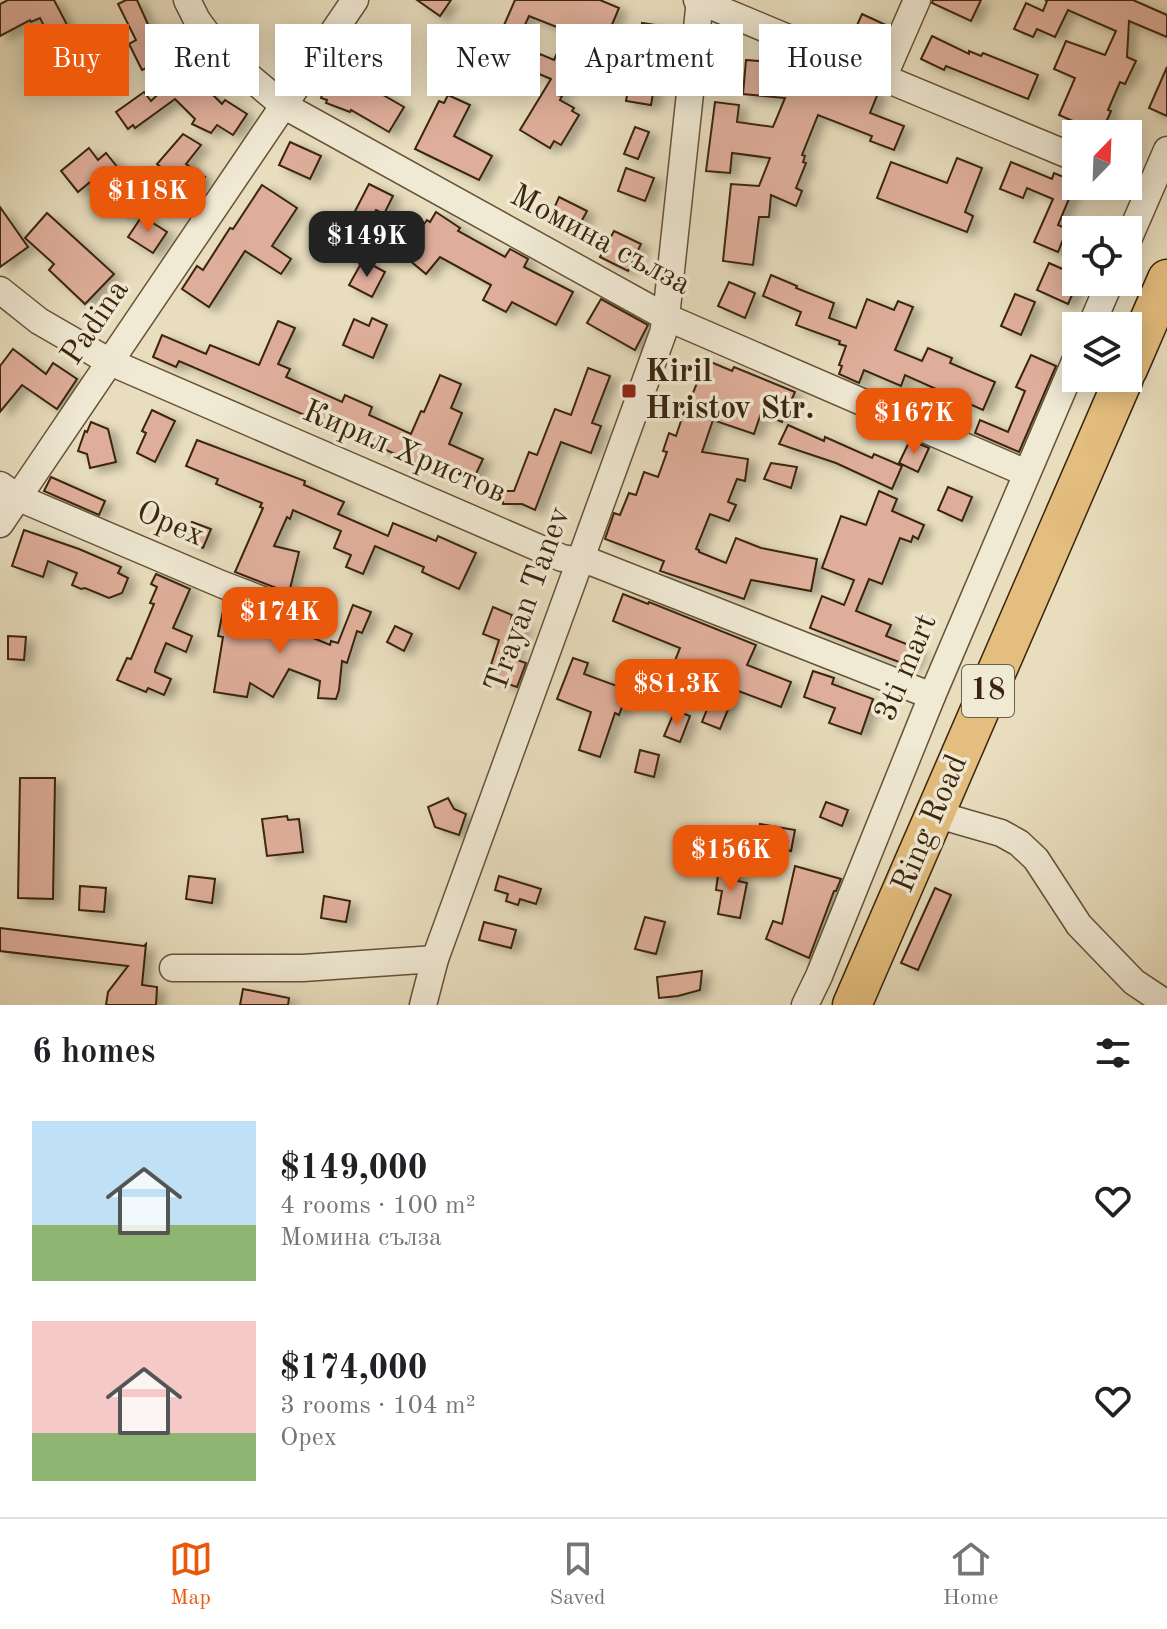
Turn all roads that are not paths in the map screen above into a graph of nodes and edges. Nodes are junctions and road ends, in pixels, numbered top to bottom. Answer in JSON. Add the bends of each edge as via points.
{"nodes":[{"id":1,"x":187,"y":0,"type":"edge"},
{"id":2,"x":355,"y":0,"type":"edge"},
{"id":3,"x":699,"y":0,"type":"edge"},
{"id":4,"x":917,"y":0,"type":"edge"},
{"id":5,"x":759,"y":25,"type":"edge"},
{"id":6,"x":891,"y":60,"type":"edge"},
{"id":7,"x":891,"y":81,"type":"edge"},
{"id":8,"x":283,"y":105,"type":"junction"},
{"id":9,"x":1167,"y":150,"type":"edge"},
{"id":10,"x":1062,"y":152,"type":"edge"},
{"id":11,"x":1142,"y":180,"type":"edge"},
{"id":12,"x":1167,"y":279,"type":"edge"},
{"id":13,"x":0,"y":290,"type":"edge"},
{"id":14,"x":666,"y":317,"type":"junction"},
{"id":15,"x":1142,"y":337,"type":"edge"},
{"id":16,"x":110,"y":362,"type":"junction"},
{"id":17,"x":1062,"y":391,"type":"edge"},
{"id":18,"x":1118,"y":392,"type":"edge"},
{"id":19,"x":1026,"y":473,"type":"junction"},
{"id":20,"x":9,"y":492,"type":"edge"},
{"id":21,"x":0,"y":524,"type":"edge"},
{"id":22,"x":580,"y":560,"type":"junction"},
{"id":23,"x":317,"y":621,"type":"dead end"},
{"id":24,"x":932,"y":696,"type":"junction"},
{"id":25,"x":935,"y":814,"type":"junction"},
{"id":26,"x":435,"y":959,"type":"junction"},
{"id":27,"x":173,"y":968,"type":"dead end"},
{"id":28,"x":1167,"y":1004,"type":"edge"},
{"id":29,"x":423,"y":1005,"type":"edge"},
{"id":30,"x":805,"y":1005,"type":"edge"},
{"id":31,"x":852,"y":1005,"type":"edge"}],
"edges":[{"from":1,"to":8,"type":"street","name":"Момина сълза","via":[[222,54]]},
{"from":2,"to":8,"type":"street","name":"Padina"},
{"from":3,"to":5,"type":"street"},
{"from":3,"to":14,"type":"street","name":"Trayan Tanev"},
{"from":4,"to":6,"type":"street"},
{"from":7,"to":10,"type":"street"},
{"from":8,"to":14,"type":"street","name":"Момина сълза"},
{"from":8,"to":16,"type":"street","name":"Padina"},
{"from":9,"to":11,"type":"street"},
{"from":12,"to":15,"type":"highway"},
{"from":13,"to":16,"type":"street","name":"Кирил Христов","via":[[39,321]]},
{"from":14,"to":19,"type":"street","name":"Момина сълза"},
{"from":14,"to":22,"type":"street","name":"Trayan Tanev"},
{"from":16,"to":20,"type":"street","name":"Padina"},
{"from":16,"to":22,"type":"street","name":"Кирил Христов","via":[[562,558]]},
{"from":17,"to":19,"type":"street","name":"3ti mart"},
{"from":18,"to":25,"type":"highway","name":"Ring Road","number":"18"},
{"from":19,"to":24,"type":"street","name":"3ti mart"},
{"from":20,"to":21,"type":"street","name":"Padina"},
{"from":20,"to":23,"type":"street","name":"Орех"},
{"from":22,"to":24,"type":"street","name":"Кирил Христов"},
{"from":22,"to":26,"type":"street","name":"Trayan Tanev"},
{"from":24,"to":30,"type":"street","name":"3ti mart"},
{"from":25,"to":28,"type":"street","via":[[1019,843],[1036,859],[1079,925],[1134,982]]},
{"from":25,"to":31,"type":"highway","name":"Ring Road","number":"18"},
{"from":26,"to":27,"type":"street","via":[[303,968]]},
{"from":26,"to":29,"type":"street","name":"Trayan Tanev"}]}
